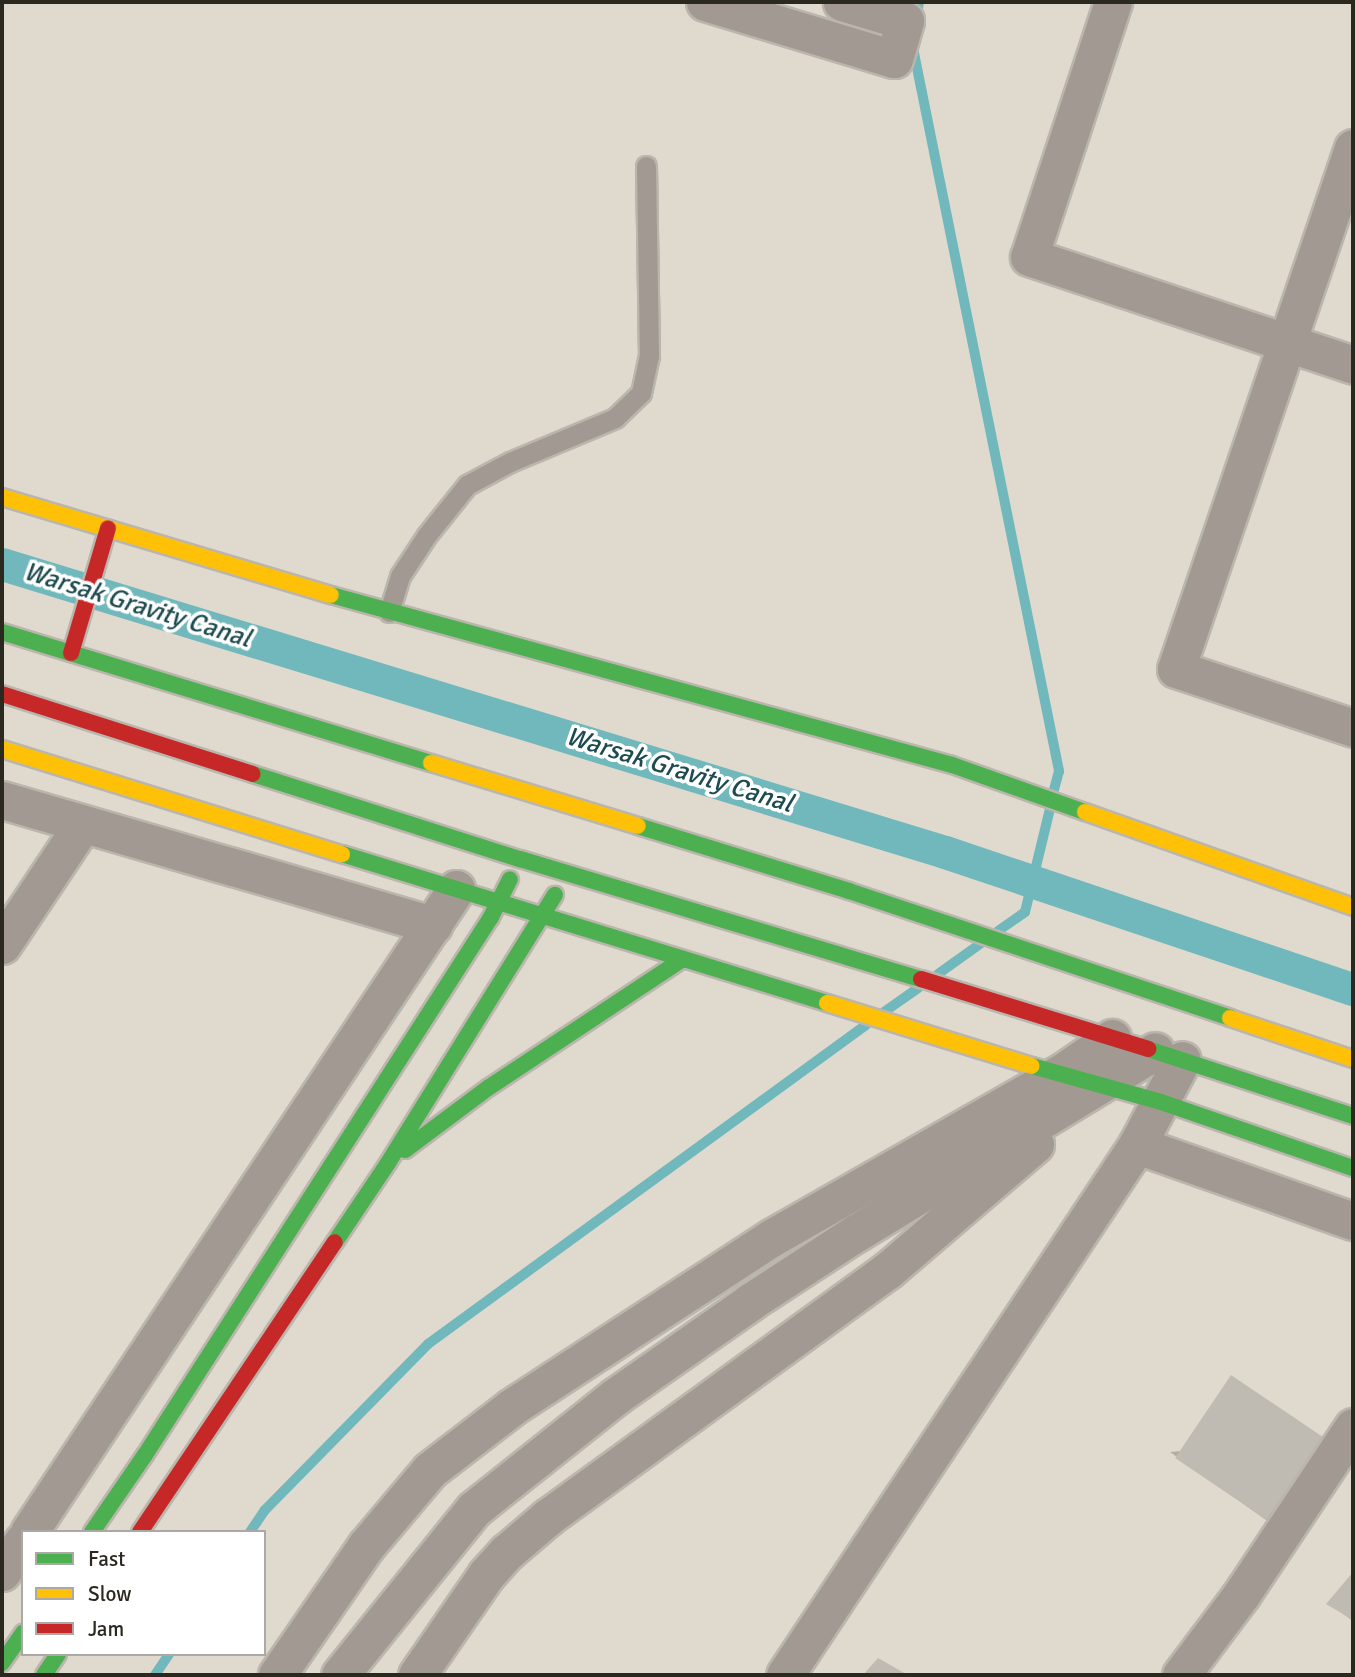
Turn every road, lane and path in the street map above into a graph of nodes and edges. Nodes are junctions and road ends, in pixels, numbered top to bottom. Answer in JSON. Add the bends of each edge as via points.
{"nodes":[{"id":1,"x":705,"y":2,"type":"edge"},
{"id":2,"x":842,"y":2,"type":"edge"},
{"id":3,"x":1113,"y":2,"type":"edge"},
{"id":4,"x":1353,"y":148,"type":"edge"},
{"id":5,"x":646,"y":166,"type":"dead end"},
{"id":6,"x":1287,"y":343,"type":"junction"},
{"id":7,"x":1353,"y":365,"type":"edge"},
{"id":8,"x":2,"y":497,"type":"edge"},
{"id":9,"x":108,"y":528,"type":"junction"},
{"id":10,"x":389,"y":612,"type":"junction"},
{"id":11,"x":2,"y":632,"type":"edge"},
{"id":12,"x":71,"y":653,"type":"junction"},
{"id":13,"x":2,"y":694,"type":"edge"},
{"id":14,"x":1353,"y":728,"type":"edge"},
{"id":15,"x":2,"y":749,"type":"edge"},
{"id":16,"x":2,"y":800,"type":"edge"},
{"id":17,"x":82,"y":825,"type":"junction"},
{"id":18,"x":520,"y":859,"type":"junction"},
{"id":19,"x":568,"y":872,"type":"junction"},
{"id":20,"x":456,"y":889,"type":"junction"},
{"id":21,"x":500,"y":902,"type":"junction"},
{"id":22,"x":1353,"y":907,"type":"edge"},
{"id":23,"x":544,"y":915,"type":"junction"},
{"id":24,"x":433,"y":925,"type":"junction"},
{"id":25,"x":2,"y":946,"type":"edge"},
{"id":26,"x":683,"y":959,"type":"junction"},
{"id":27,"x":1112,"y":1038,"type":"junction"},
{"id":28,"x":1168,"y":1056,"type":"junction"},
{"id":29,"x":1353,"y":1059,"type":"edge"},
{"id":30,"x":1061,"y":1073,"type":"junction"},
{"id":31,"x":1101,"y":1084,"type":"junction"},
{"id":32,"x":1161,"y":1102,"type":"junction"},
{"id":33,"x":1353,"y":1116,"type":"edge"},
{"id":34,"x":1137,"y":1145,"type":"junction"},
{"id":35,"x":388,"y":1163,"type":"junction"},
{"id":36,"x":1353,"y":1168,"type":"edge"},
{"id":37,"x":1353,"y":1221,"type":"edge"},
{"id":38,"x":1353,"y":1427,"type":"edge"},
{"id":39,"x":30,"y":1530,"type":"edge"},
{"id":40,"x":93,"y":1530,"type":"edge"},
{"id":41,"x":141,"y":1530,"type":"edge"},
{"id":42,"x":21,"y":1544,"type":"edge"},
{"id":43,"x":2,"y":1572,"type":"edge"},
{"id":44,"x":21,"y":1636,"type":"edge"},
{"id":45,"x":57,"y":1656,"type":"edge"},
{"id":46,"x":2,"y":1663,"type":"edge"},
{"id":47,"x":44,"y":1675,"type":"edge"},
{"id":48,"x":277,"y":1675,"type":"edge"},
{"id":49,"x":340,"y":1675,"type":"edge"},
{"id":50,"x":417,"y":1675,"type":"edge"},
{"id":51,"x":785,"y":1675,"type":"edge"},
{"id":52,"x":1181,"y":1675,"type":"edge"}],
"edges":[{"from":1,"to":2,"type":"street","via":[[894,59],[905,21]]},
{"from":3,"to":6,"type":"street","via":[[1029,257]]},
{"from":4,"to":6,"type":"street"},
{"from":5,"to":10,"type":"lane","via":[[649,356],[641,393],[615,418],[467,485],[400,576]]},
{"from":6,"to":7,"type":"street"},
{"from":6,"to":14,"type":"street","via":[[1176,669]]},
{"from":8,"to":9,"type":"main road"},
{"from":9,"to":10,"type":"main road"},
{"from":9,"to":12,"type":"main road"},
{"from":10,"to":22,"type":"main road","via":[[952,765]]},
{"from":11,"to":12,"type":"main road"},
{"from":12,"to":29,"type":"main road","via":[[849,891]]},
{"from":13,"to":18,"type":"main road"},
{"from":15,"to":20,"type":"main road"},
{"from":16,"to":17,"type":"street"},
{"from":17,"to":24,"type":"street"},
{"from":17,"to":25,"type":"street"},
{"from":18,"to":19,"type":"main road"},
{"from":18,"to":21,"type":"main road"},
{"from":19,"to":23,"type":"main road"},
{"from":19,"to":27,"type":"main road"},
{"from":20,"to":21,"type":"main road"},
{"from":20,"to":24,"type":"street"},
{"from":21,"to":23,"type":"main road"},
{"from":21,"to":40,"type":"main road"},
{"from":23,"to":26,"type":"main road"},
{"from":23,"to":35,"type":"main road"},
{"from":24,"to":39,"type":"street"},
{"from":26,"to":30,"type":"main road"},
{"from":26,"to":35,"type":"main road","via":[[488,1088]]},
{"from":27,"to":28,"type":"main road"},
{"from":27,"to":30,"type":"street"},
{"from":28,"to":31,"type":"street"},
{"from":28,"to":32,"type":"street"},
{"from":28,"to":33,"type":"main road"},
{"from":30,"to":31,"type":"main road"},
{"from":30,"to":48,"type":"street","via":[[773,1237],[513,1407],[430,1470],[366,1546]]},
{"from":31,"to":32,"type":"main road"},
{"from":31,"to":49,"type":"street","via":[[845,1240],[616,1396],[474,1509]]},
{"from":31,"to":50,"type":"street","via":[[887,1271],[548,1517],[507,1552]]},
{"from":32,"to":34,"type":"street"},
{"from":32,"to":36,"type":"main road"},
{"from":34,"to":37,"type":"street"},
{"from":34,"to":51,"type":"street"},
{"from":35,"to":41,"type":"main road"},
{"from":38,"to":52,"type":"street","via":[[1241,1595]]},
{"from":42,"to":43,"type":"street"},
{"from":44,"to":46,"type":"main road"},
{"from":45,"to":47,"type":"main road"}]}
